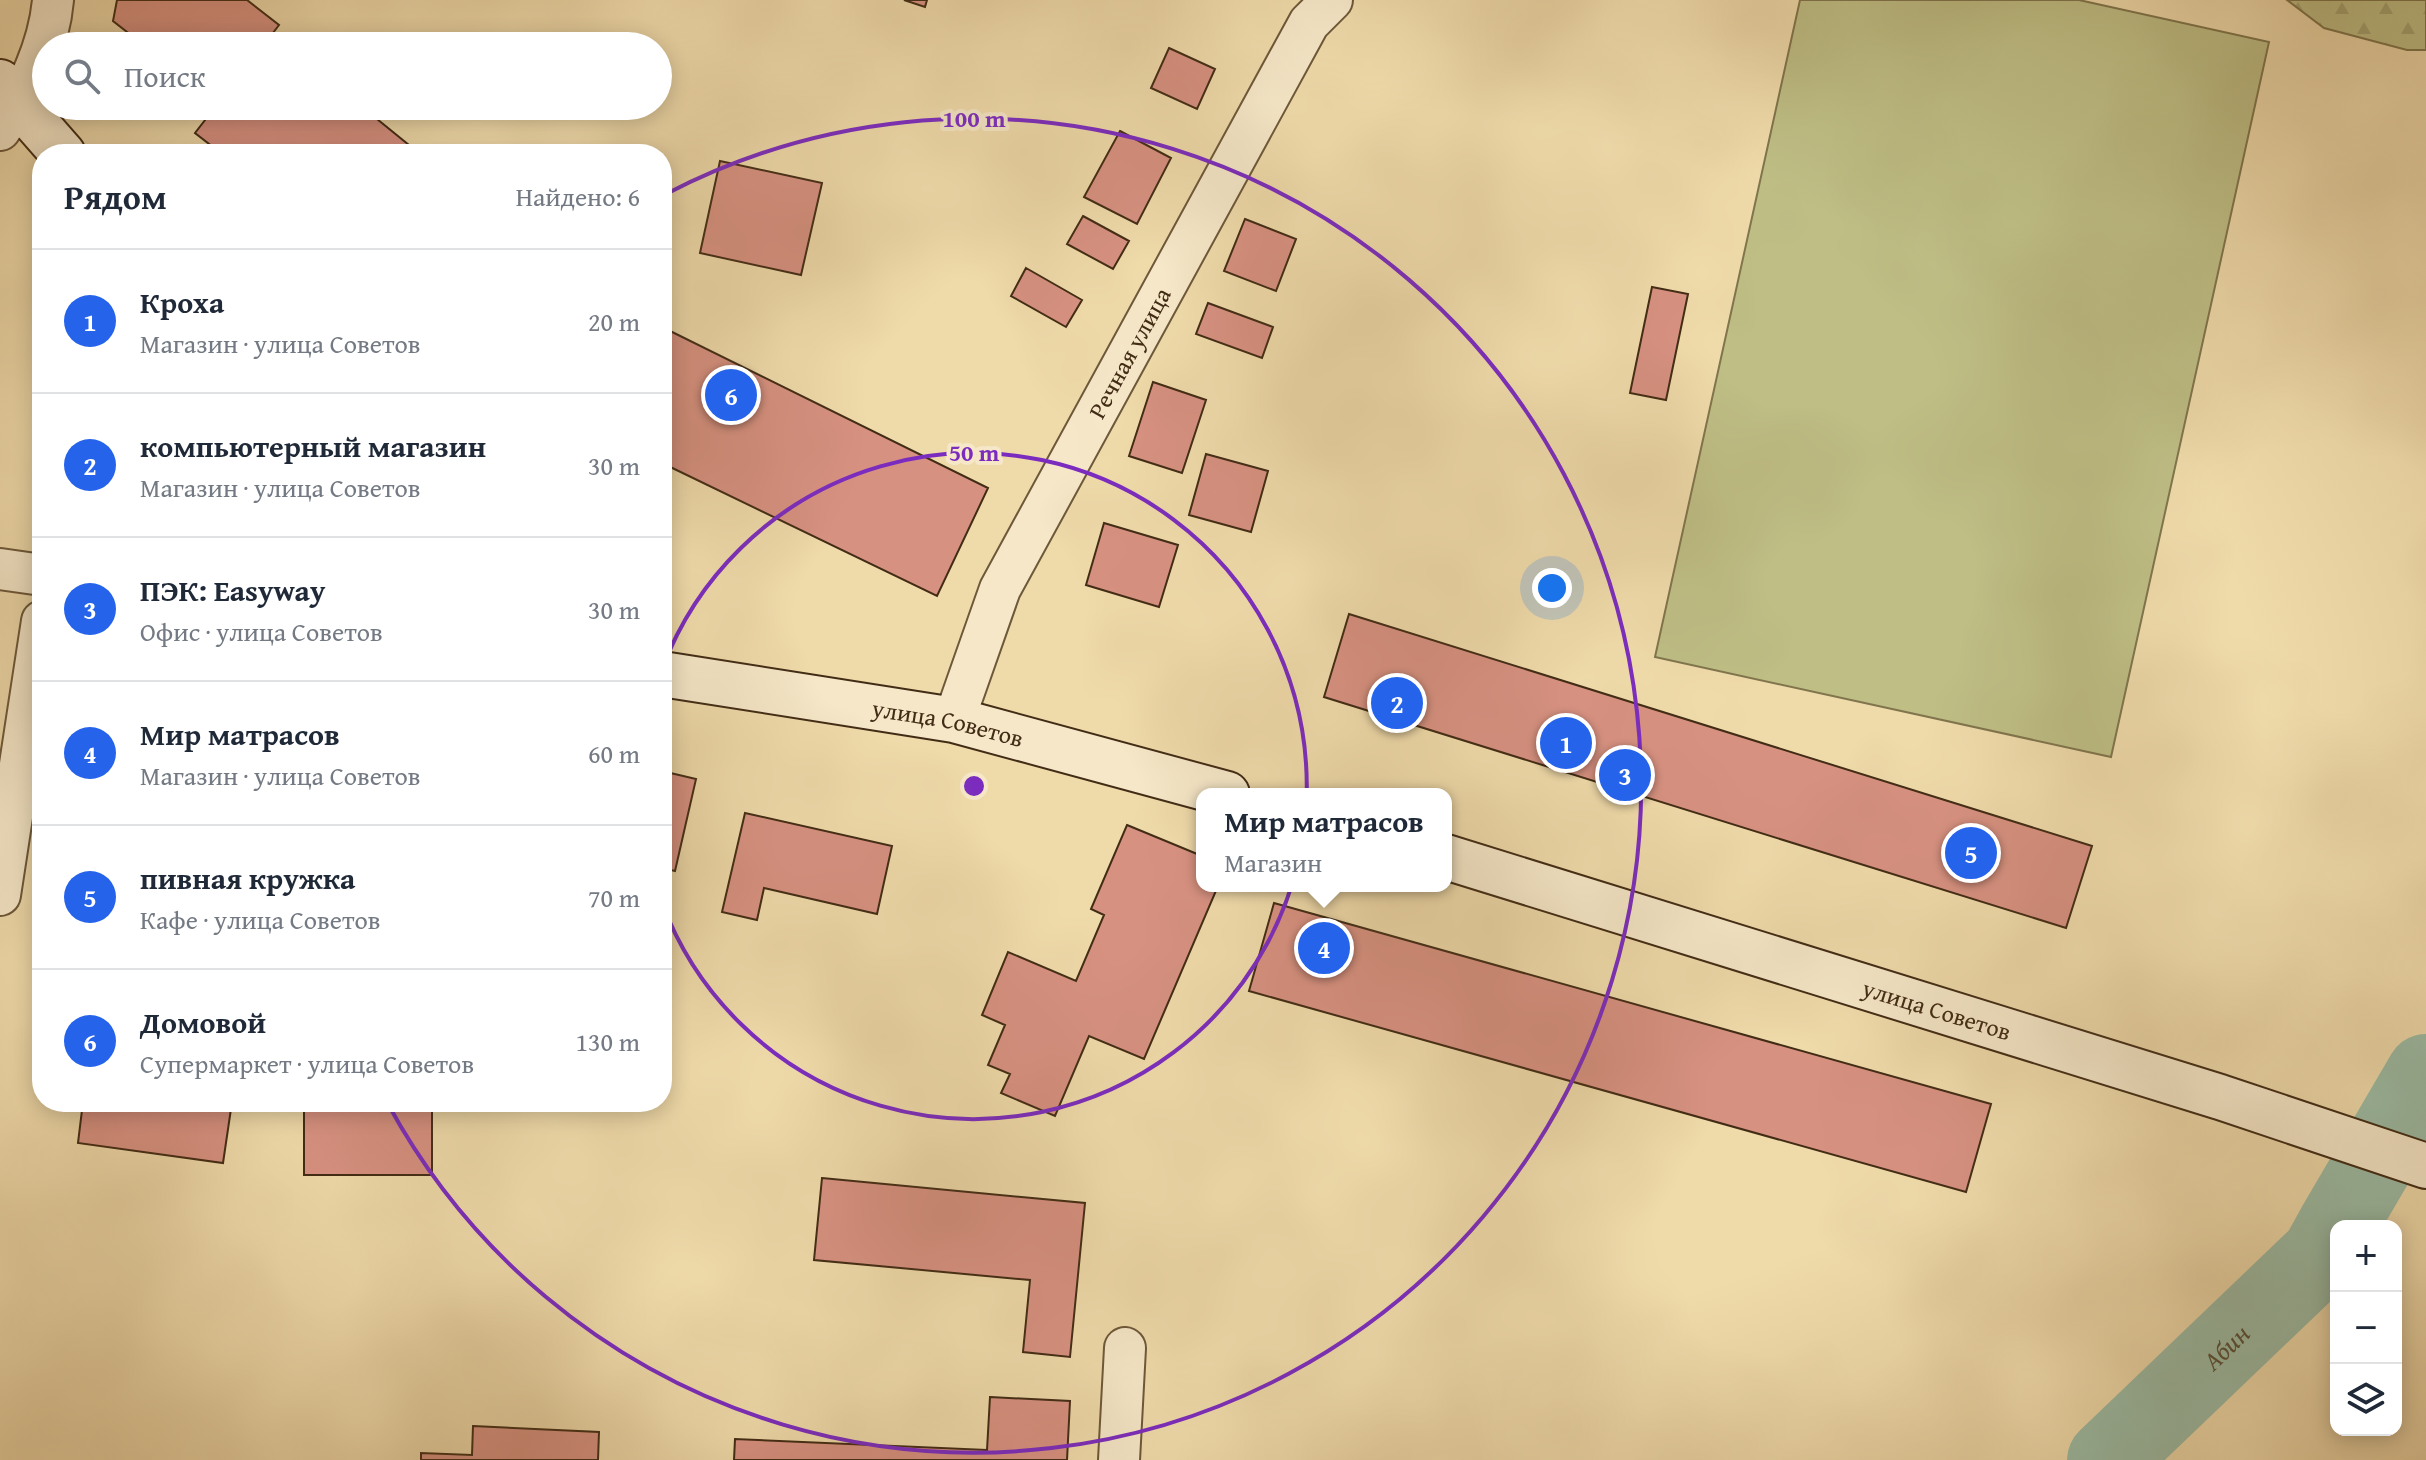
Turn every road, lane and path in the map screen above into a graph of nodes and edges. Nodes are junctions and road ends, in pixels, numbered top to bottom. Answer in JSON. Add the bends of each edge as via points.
{"nodes":[{"id":1,"x":53,"y":0,"type":"edge"},
{"id":2,"x":1332,"y":0,"type":"edge"},
{"id":3,"x":47,"y":32,"type":"edge"},
{"id":4,"x":32,"y":58,"type":"edge"},
{"id":5,"x":6,"y":105,"type":"edge"},
{"id":6,"x":51,"y":144,"type":"edge"},
{"id":7,"x":0,"y":569,"type":"edge"},
{"id":8,"x":32,"y":574,"type":"edge"},
{"id":9,"x":672,"y":676,"type":"edge"},
{"id":10,"x":32,"y":686,"type":"edge"},
{"id":11,"x":954,"y":720,"type":"junction"},
{"id":12,"x":1205,"y":788,"type":"edge"},
{"id":13,"x":1452,"y":859,"type":"edge"},
{"id":14,"x":0,"y":895,"type":"edge"},
{"id":15,"x":2426,"y":1166,"type":"edge"},
{"id":16,"x":1125,"y":1348,"type":"dead end"},
{"id":17,"x":1119,"y":1460,"type":"edge"}],
"edges":[{"from":1,"to":3,"type":"street"},
{"from":2,"to":11,"type":"street","name":"Речная улица","via":[[1309,23],[1000,589]]},
{"from":4,"to":5,"type":"street"},
{"from":5,"to":6,"type":"main road"},
{"from":7,"to":8,"type":"street"},
{"from":9,"to":11,"type":"main road","name":"улица Советов"},
{"from":10,"to":14,"type":"street"},
{"from":11,"to":12,"type":"main road","name":"улица Советов"},
{"from":13,"to":15,"type":"main road","name":"улица Советов"},
{"from":16,"to":17,"type":"street"}]}
